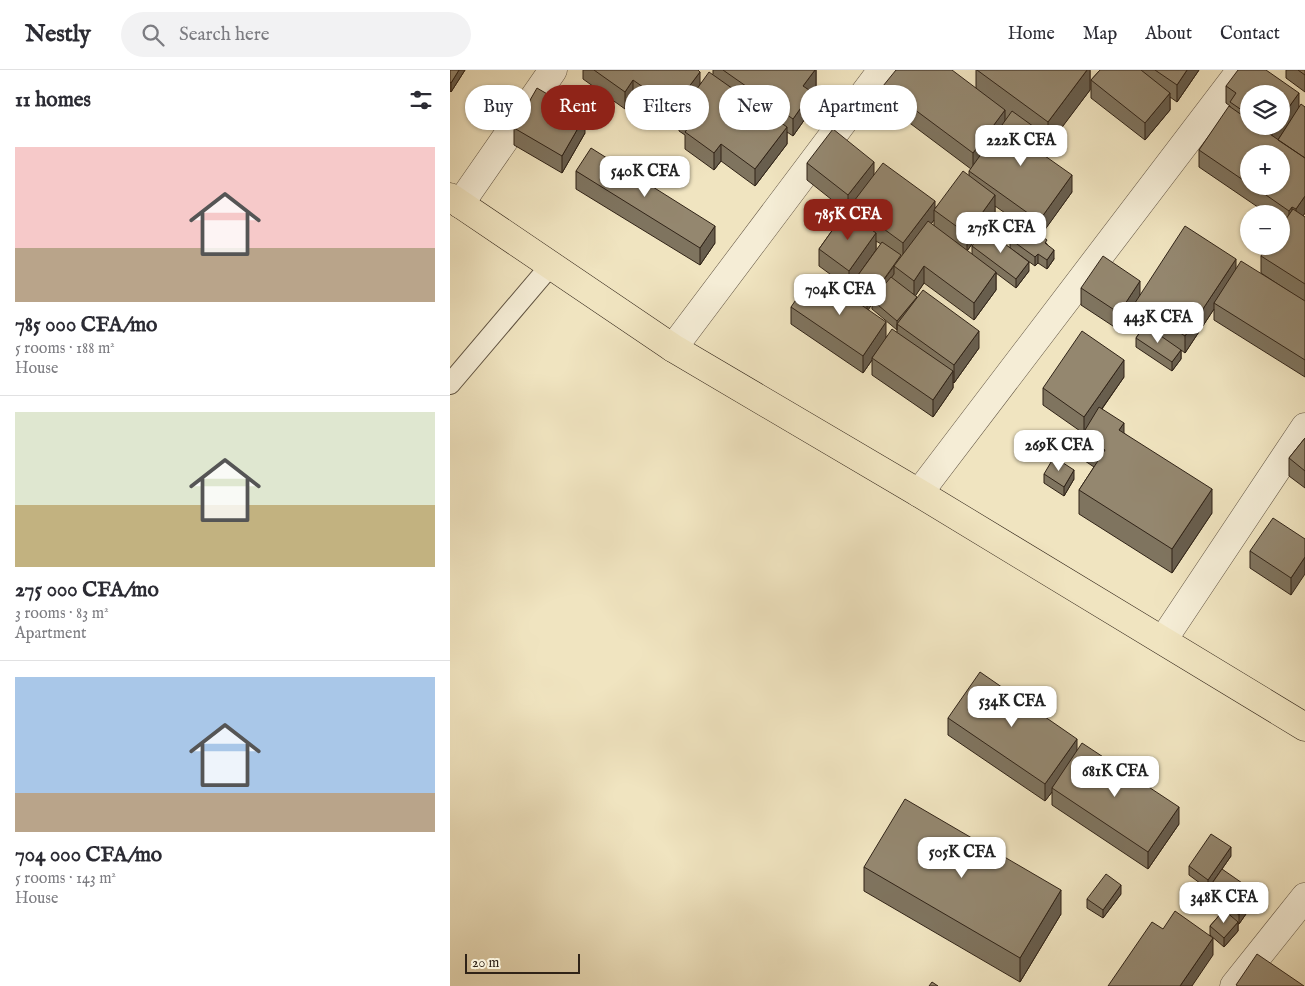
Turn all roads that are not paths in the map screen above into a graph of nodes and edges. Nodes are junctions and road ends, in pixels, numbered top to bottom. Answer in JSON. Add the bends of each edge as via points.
{"nodes":[{"id":1,"x":553,"y":70,"type":"edge"},
{"id":2,"x":882,"y":70,"type":"edge"},
{"id":3,"x":1241,"y":70,"type":"edge"},
{"id":4,"x":455,"y":200,"type":"edge"},
{"id":5,"x":551,"y":265,"type":"junction"},
{"id":6,"x":674,"y":348,"type":"junction"},
{"id":7,"x":450,"y":384,"type":"edge"},
{"id":8,"x":1305,"y":427,"type":"edge"},
{"id":9,"x":919,"y":493,"type":"junction"},
{"id":10,"x":1163,"y":640,"type":"junction"},
{"id":11,"x":1305,"y":727,"type":"edge"},
{"id":12,"x":1305,"y":897,"type":"edge"},
{"id":13,"x":1234,"y":986,"type":"edge"}],
"edges":[{"from":1,"to":4,"type":"street"},
{"from":2,"to":6,"type":"street"},
{"from":3,"to":9,"type":"street"},
{"from":4,"to":5,"type":"highway"},
{"from":5,"to":6,"type":"highway"},
{"from":5,"to":7,"type":"lane"},
{"from":6,"to":9,"type":"highway"},
{"from":8,"to":10,"type":"street"},
{"from":9,"to":10,"type":"highway"},
{"from":10,"to":11,"type":"highway"},
{"from":12,"to":13,"type":"street"}]}
